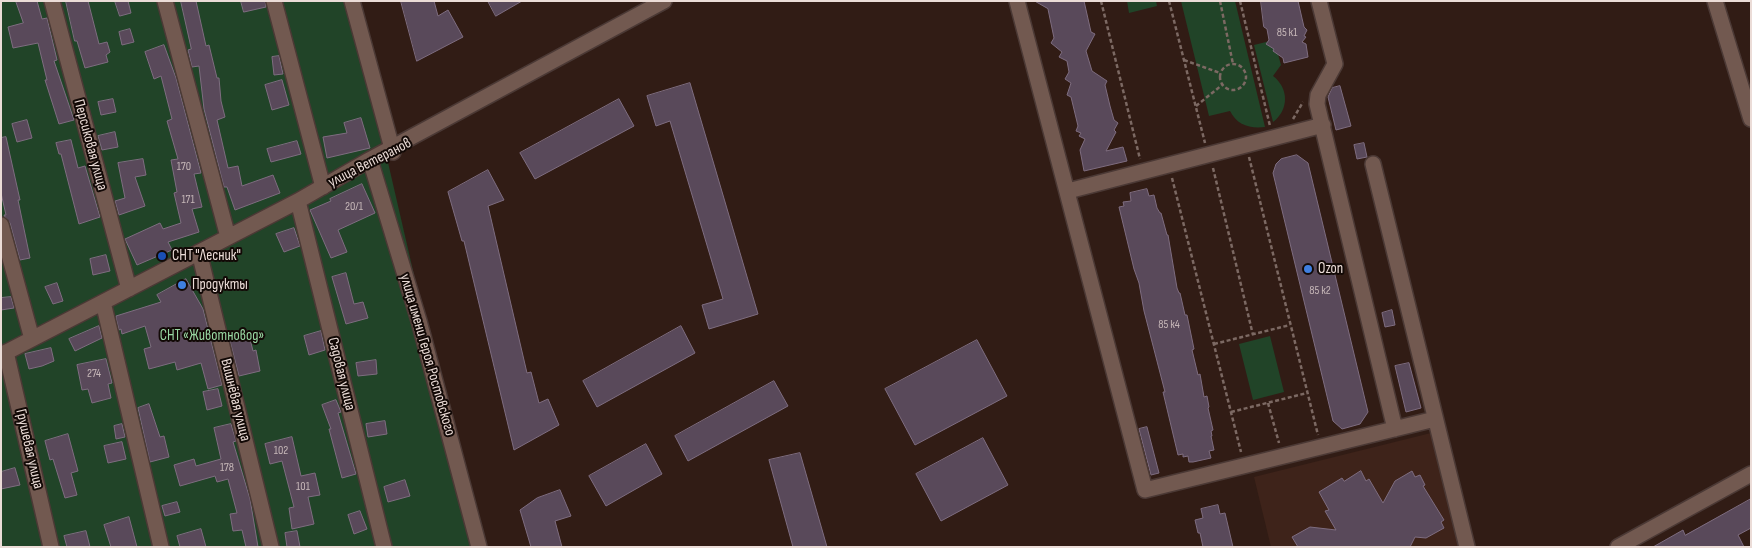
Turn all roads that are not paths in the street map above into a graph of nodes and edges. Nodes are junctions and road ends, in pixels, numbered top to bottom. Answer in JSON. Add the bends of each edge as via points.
{"nodes":[{"id":1,"x":52,"y":1,"type":"edge"},
{"id":2,"x":165,"y":1,"type":"edge"},
{"id":3,"x":274,"y":1,"type":"edge"},
{"id":4,"x":352,"y":1,"type":"edge"},
{"id":5,"x":664,"y":1,"type":"edge"},
{"id":6,"x":675,"y":1,"type":"edge"},
{"id":7,"x":1017,"y":1,"type":"edge"},
{"id":8,"x":1319,"y":1,"type":"edge"},
{"id":9,"x":1715,"y":1,"type":"edge"},
{"id":10,"x":1750,"y":110,"type":"edge"},
{"id":11,"x":1323,"y":125,"type":"junction"},
{"id":12,"x":392,"y":150,"type":"junction"},
{"id":13,"x":371,"y":163,"type":"junction"},
{"id":14,"x":1372,"y":164,"type":"dead end"},
{"id":15,"x":323,"y":187,"type":"junction"},
{"id":16,"x":1068,"y":191,"type":"junction"},
{"id":17,"x":298,"y":200,"type":"junction"},
{"id":18,"x":1,"y":224,"type":"edge"},
{"id":19,"x":228,"y":237,"type":"junction"},
{"id":20,"x":199,"y":252,"type":"junction"},
{"id":21,"x":128,"y":289,"type":"junction"},
{"id":22,"x":103,"y":302,"type":"junction"},
{"id":23,"x":32,"y":339,"type":"junction"},
{"id":24,"x":4,"y":354,"type":"edge"},
{"id":25,"x":1435,"y":419,"type":"junction"},
{"id":26,"x":1395,"y":429,"type":"junction"},
{"id":27,"x":1751,"y":474,"type":"edge"},
{"id":28,"x":51,"y":547,"type":"edge"},
{"id":29,"x":161,"y":547,"type":"edge"},
{"id":30,"x":271,"y":547,"type":"edge"},
{"id":31,"x":384,"y":547,"type":"edge"},
{"id":32,"x":479,"y":547,"type":"edge"},
{"id":33,"x":1467,"y":547,"type":"edge"},
{"id":34,"x":1618,"y":547,"type":"edge"}],
"edges":[{"from":1,"to":21,"type":"street","name":"Персиковая улица"},
{"from":2,"to":19,"type":"street"},
{"from":3,"to":15,"type":"street"},
{"from":4,"to":12,"type":"street"},
{"from":5,"to":12,"type":"street","name":"улица Ветеранов"},
{"from":6,"to":12,"type":"street","name":"улица Ветеранов"},
{"from":7,"to":16,"type":"street"},
{"from":8,"to":11,"type":"street","via":[[1334,59],[1334,68],[1318,95]]},
{"from":9,"to":10,"type":"street"},
{"from":11,"to":16,"type":"street"},
{"from":11,"to":26,"type":"street"},
{"from":12,"to":13,"type":"street","name":"улица Ветеранов"},
{"from":12,"to":15,"type":"street","name":"улица Ветеранов"},
{"from":13,"to":15,"type":"street","name":"улица Ветеранов"},
{"from":13,"to":32,"type":"street","name":"улица имени Героя Ростовского","via":[[419,320]]},
{"from":14,"to":25,"type":"street"},
{"from":15,"to":17,"type":"street"},
{"from":16,"to":26,"type":"street","via":[[1145,490]]},
{"from":17,"to":19,"type":"street"},
{"from":17,"to":31,"type":"street","name":"Садовая улица"},
{"from":18,"to":23,"type":"street"},
{"from":19,"to":20,"type":"street"},
{"from":20,"to":21,"type":"street"},
{"from":20,"to":30,"type":"street","name":"Вишнёвая улица"},
{"from":21,"to":22,"type":"street"},
{"from":22,"to":23,"type":"street"},
{"from":22,"to":29,"type":"street"},
{"from":23,"to":24,"type":"street"},
{"from":24,"to":28,"type":"street","name":"Грушевая улица"},
{"from":25,"to":26,"type":"street"},
{"from":25,"to":33,"type":"street"},
{"from":27,"to":34,"type":"street"}]}
